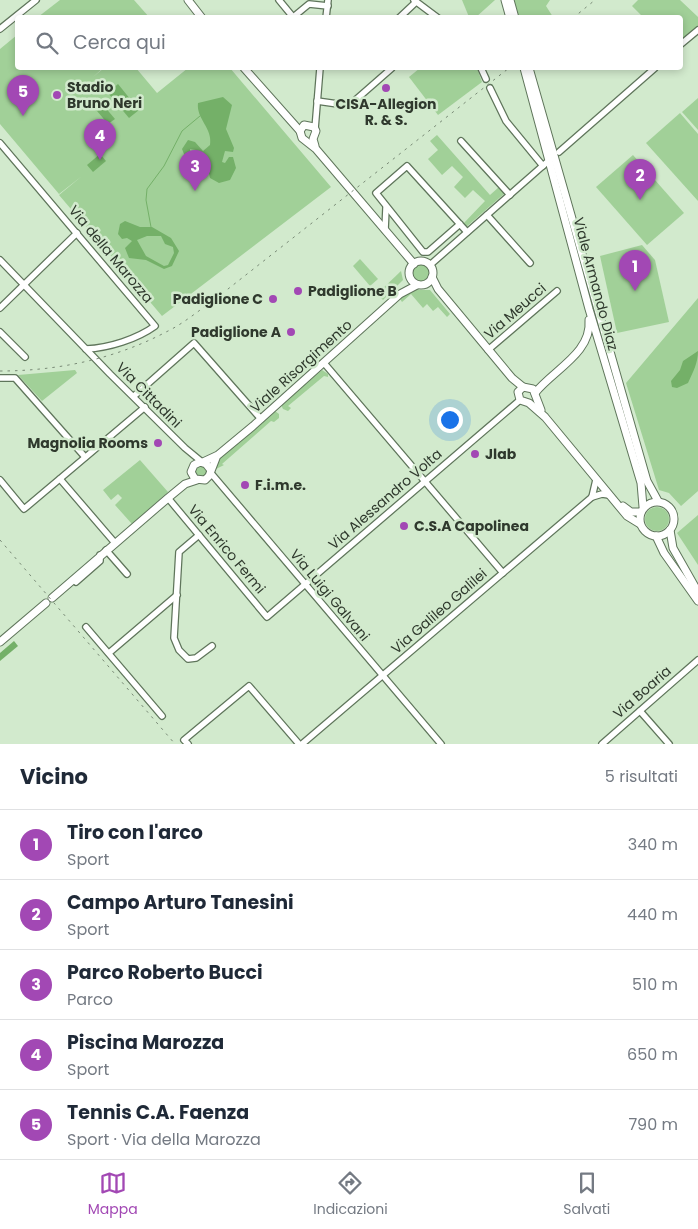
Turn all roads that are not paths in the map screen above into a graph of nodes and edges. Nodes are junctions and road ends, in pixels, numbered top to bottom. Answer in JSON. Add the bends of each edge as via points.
{"nodes":[{"id":1,"x":36,"y":0,"type":"edge"},
{"id":2,"x":188,"y":0,"type":"edge"},
{"id":3,"x":279,"y":0,"type":"edge"},
{"id":4,"x":505,"y":0,"type":"edge"},
{"id":5,"x":510,"y":0,"type":"edge"},
{"id":6,"x":415,"y":1,"type":"edge"},
{"id":7,"x":328,"y":3,"type":"edge"},
{"id":8,"x":17,"y":15,"type":"edge"},
{"id":9,"x":200,"y":15,"type":"edge"},
{"id":10,"x":291,"y":15,"type":"edge"},
{"id":11,"x":295,"y":15,"type":"edge"},
{"id":12,"x":401,"y":15,"type":"edge"},
{"id":13,"x":434,"y":15,"type":"edge"},
{"id":14,"x":509,"y":15,"type":"edge"},
{"id":15,"x":514,"y":15,"type":"edge"},
{"id":16,"x":15,"y":16,"type":"edge"},
{"id":17,"x":1,"y":27,"type":"edge"},
{"id":18,"x":698,"y":30,"type":"edge"},
{"id":19,"x":683,"y":42,"type":"edge"},
{"id":20,"x":246,"y":70,"type":"edge"},
{"id":21,"x":320,"y":70,"type":"edge"},
{"id":22,"x":390,"y":70,"type":"edge"},
{"id":23,"x":482,"y":70,"type":"edge"},
{"id":24,"x":525,"y":70,"type":"edge"},
{"id":25,"x":530,"y":70,"type":"edge"},
{"id":26,"x":653,"y":70,"type":"edge"},
{"id":27,"x":486,"y":79,"type":"dead end"},
{"id":28,"x":490,"y":88,"type":"dead end"},
{"id":29,"x":316,"y":101,"type":"junction"},
{"id":30,"x":309,"y":127,"type":"junction"},
{"id":31,"x":310,"y":140,"type":"junction"},
{"id":32,"x":461,"y":141,"type":"dead end"},
{"id":33,"x":0,"y":143,"type":"edge"},
{"id":34,"x":559,"y":152,"type":"dead end"},
{"id":35,"x":562,"y":194,"type":"junction"},
{"id":36,"x":510,"y":195,"type":"junction"},
{"id":37,"x":386,"y":208,"type":"junction"},
{"id":38,"x":487,"y":215,"type":"junction"},
{"id":39,"x":460,"y":224,"type":"junction"},
{"id":40,"x":385,"y":230,"type":"junction"},
{"id":41,"x":467,"y":232,"type":"junction"},
{"id":42,"x":77,"y":233,"type":"junction"},
{"id":43,"x":0,"y":260,"type":"edge"},
{"id":44,"x":530,"y":263,"type":"dead end"},
{"id":45,"x":414,"y":264,"type":"junction"},
{"id":46,"x":430,"y":265,"type":"junction"},
{"id":47,"x":410,"y":278,"type":"junction"},
{"id":48,"x":432,"y":278,"type":"junction"},
{"id":49,"x":427,"y":284,"type":"junction"},
{"id":50,"x":24,"y":285,"type":"junction"},
{"id":51,"x":417,"y":285,"type":"junction"},
{"id":52,"x":438,"y":289,"type":"junction"},
{"id":53,"x":557,"y":291,"type":"dead end"},
{"id":54,"x":400,"y":294,"type":"junction"},
{"id":55,"x":0,"y":308,"type":"edge"},
{"id":56,"x":589,"y":309,"type":"junction"},
{"id":57,"x":0,"y":332,"type":"edge"},
{"id":58,"x":86,"y":349,"type":"junction"},
{"id":59,"x":488,"y":350,"type":"junction"},
{"id":60,"x":24,"y":357,"type":"dead end"},
{"id":61,"x":324,"y":363,"type":"junction"},
{"id":62,"x":0,"y":378,"type":"edge"},
{"id":63,"x":521,"y":388,"type":"junction"},
{"id":64,"x":532,"y":395,"type":"junction"},
{"id":65,"x":134,"y":396,"type":"junction"},
{"id":66,"x":520,"y":400,"type":"junction"},
{"id":67,"x":144,"y":407,"type":"junction"},
{"id":68,"x":261,"y":419,"type":"junction"},
{"id":69,"x":185,"y":448,"type":"junction"},
{"id":70,"x":218,"y":455,"type":"junction"},
{"id":71,"x":85,"y":457,"type":"junction"},
{"id":72,"x":203,"y":462,"type":"junction"},
{"id":73,"x":191,"y":471,"type":"junction"},
{"id":74,"x":210,"y":471,"type":"junction"},
{"id":75,"x":595,"y":477,"type":"junction"},
{"id":76,"x":60,"y":479,"type":"junction"},
{"id":77,"x":0,"y":480,"type":"edge"},
{"id":78,"x":200,"y":481,"type":"junction"},
{"id":79,"x":424,"y":482,"type":"junction"},
{"id":80,"x":185,"y":484,"type":"junction"},
{"id":81,"x":219,"y":484,"type":"junction"},
{"id":82,"x":609,"y":495,"type":"junction"},
{"id":83,"x":592,"y":496,"type":"junction"},
{"id":84,"x":168,"y":498,"type":"junction"},
{"id":85,"x":658,"y":501,"type":"junction"},
{"id":86,"x":642,"y":510,"type":"junction"},
{"id":87,"x":640,"y":524,"type":"junction"},
{"id":88,"x":670,"y":530,"type":"junction"},
{"id":89,"x":199,"y":535,"type":"junction"},
{"id":90,"x":656,"y":536,"type":"junction"},
{"id":91,"x":115,"y":543,"type":"junction"},
{"id":92,"x":103,"y":553,"type":"junction"},
{"id":93,"x":503,"y":572,"type":"junction"},
{"id":94,"x":127,"y":574,"type":"dead end"},
{"id":95,"x":76,"y":582,"type":"dead end"},
{"id":96,"x":305,"y":584,"type":"junction"},
{"id":97,"x":698,"y":592,"type":"edge"},
{"id":98,"x":177,"y":595,"type":"junction"},
{"id":99,"x":698,"y":601,"type":"edge"},
{"id":100,"x":267,"y":617,"type":"joint"},
{"id":101,"x":86,"y":627,"type":"dead end"},
{"id":102,"x":0,"y":642,"type":"edge"},
{"id":103,"x":212,"y":646,"type":"dead end"},
{"id":104,"x":108,"y":653,"type":"junction"},
{"id":105,"x":698,"y":660,"type":"edge"},
{"id":106,"x":382,"y":676,"type":"junction"},
{"id":107,"x":640,"y":710,"type":"junction"},
{"id":108,"x":162,"y":716,"type":"dead end"},
{"id":109,"x":188,"y":744,"type":"edge"},
{"id":110,"x":300,"y":744,"type":"edge"},
{"id":111,"x":441,"y":744,"type":"edge"},
{"id":112,"x":602,"y":744,"type":"edge"},
{"id":113,"x":669,"y":744,"type":"edge"}],
"edges":[{"from":1,"to":8,"type":"street"},
{"from":2,"to":9,"type":"main road"},
{"from":3,"to":10,"type":"street"},
{"from":4,"to":14,"type":"main road"},
{"from":5,"to":15,"type":"main road"},
{"from":6,"to":12,"type":"street"},
{"from":6,"to":13,"type":"street"},
{"from":7,"to":11,"type":"street","via":[[309,4]]},
{"from":16,"to":17,"type":"street"},
{"from":18,"to":19,"type":"street"},
{"from":20,"to":30,"type":"main road","via":[[294,124]]},
{"from":21,"to":29,"type":"street"},
{"from":22,"to":29,"type":"street","via":[[352,103]]},
{"from":23,"to":27,"type":"street"},
{"from":24,"to":35,"type":"main road","name":"Viale Armando Diaz"},
{"from":25,"to":35,"type":"main road","name":"Viale Armando Diaz"},
{"from":26,"to":34,"type":"street"},
{"from":28,"to":36,"type":"street","via":[[506,121],[544,165]]},
{"from":29,"to":30,"type":"street"},
{"from":30,"to":31,"type":"main road","via":[[316,133]]},
{"from":30,"to":31,"type":"main road","via":[[301,136]]},
{"from":31,"to":40,"type":"main road"},
{"from":32,"to":36,"type":"street"},
{"from":33,"to":42,"type":"street","name":"Via della Marozza"},
{"from":35,"to":56,"type":"main road","name":"Viale Armando Diaz"},
{"from":35,"to":85,"type":"main road","name":"Viale Armando Diaz","via":[[647,481]]},
{"from":36,"to":38,"type":"street"},
{"from":37,"to":39,"type":"street","via":[[423,252],[428,252]]},
{"from":37,"to":39,"type":"street","via":[[376,193],[407,166]]},
{"from":37,"to":40,"type":"street"},
{"from":38,"to":41,"type":"street"},
{"from":38,"to":44,"type":"street"},
{"from":39,"to":41,"type":"street"},
{"from":40,"to":45,"type":"main road"},
{"from":41,"to":46,"type":"street"},
{"from":42,"to":50,"type":"street"},
{"from":42,"to":58,"type":"street","name":"Via della Marozza","via":[[155,326],[143,334]]},
{"from":43,"to":50,"type":"street","name":"Via Cittadini"},
{"from":45,"to":46,"type":"main road","via":[[420,261]]},
{"from":45,"to":47,"type":"main road","via":[[409,270]]},
{"from":46,"to":48,"type":"main road"},
{"from":47,"to":51,"type":"main road"},
{"from":47,"to":54,"type":"main road","name":"Viale Risorgimento"},
{"from":48,"to":49,"type":"main road"},
{"from":48,"to":52,"type":"main road"},
{"from":49,"to":51,"type":"main road"},
{"from":49,"to":52,"type":"main road"},
{"from":50,"to":55,"type":"street"},
{"from":50,"to":58,"type":"street","name":"Via Cittadini"},
{"from":51,"to":54,"type":"main road","name":"Viale Risorgimento"},
{"from":52,"to":59,"type":"main road"},
{"from":53,"to":59,"type":"street","name":"Via Meucci"},
{"from":54,"to":61,"type":"main road","name":"Viale Risorgimento"},
{"from":56,"to":64,"type":"main road","via":[[590,327],[581,349]]},
{"from":56,"to":86,"type":"main road","name":"Viale Armando Diaz","via":[[641,483]]},
{"from":57,"to":60,"type":"street"},
{"from":58,"to":65,"type":"street","name":"Via Cittadini"},
{"from":59,"to":63,"type":"main road"},
{"from":61,"to":68,"type":"main road","name":"Viale Risorgimento"},
{"from":61,"to":79,"type":"street"},
{"from":62,"to":71,"type":"street","via":[[15,378]]},
{"from":63,"to":64,"type":"main road"},
{"from":63,"to":66,"type":"main road"},
{"from":64,"to":66,"type":"main road"},
{"from":64,"to":75,"type":"main road","via":[[545,417]]},
{"from":65,"to":67,"type":"street","name":"Via Cittadini"},
{"from":65,"to":68,"type":"street","via":[[194,343]]},
{"from":66,"to":79,"type":"street","name":"Via Alessandro Volta"},
{"from":67,"to":69,"type":"street","name":"Via Cittadini"},
{"from":67,"to":71,"type":"street"},
{"from":68,"to":70,"type":"main road","name":"Viale Risorgimento"},
{"from":69,"to":72,"type":"street","name":"Via Cittadini"},
{"from":69,"to":73,"type":"street","name":"Via Cittadini","via":[[191,459]]},
{"from":70,"to":72,"type":"main road","name":"Viale Risorgimento"},
{"from":70,"to":74,"type":"main road","name":"Viale Risorgimento"},
{"from":71,"to":76,"type":"street"},
{"from":72,"to":73,"type":"main road","via":[[196,463]]},
{"from":72,"to":74,"type":"main road"},
{"from":73,"to":78,"type":"main road"},
{"from":73,"to":80,"type":"main road"},
{"from":74,"to":78,"type":"main road","via":[[207,478]]},
{"from":74,"to":81,"type":"street","name":"Via Luigi Galvani"},
{"from":75,"to":82,"type":"main road"},
{"from":75,"to":83,"type":"street"},
{"from":75,"to":86,"type":"main road","via":[[598,476],[625,509],[631,512]]},
{"from":76,"to":77,"type":"street","via":[[24,509]]},
{"from":76,"to":91,"type":"street"},
{"from":78,"to":80,"type":"main road"},
{"from":78,"to":81,"type":"street"},
{"from":79,"to":93,"type":"street"},
{"from":79,"to":96,"type":"street","name":"Via Alessandro Volta"},
{"from":80,"to":84,"type":"main road"},
{"from":81,"to":96,"type":"street","name":"Via Luigi Galvani"},
{"from":82,"to":83,"type":"street"},
{"from":82,"to":87,"type":"main road","via":[[626,516]]},
{"from":83,"to":93,"type":"street","name":"Via Galileo Galilei"},
{"from":84,"to":89,"type":"street","name":"Via Enrico Fermi"},
{"from":84,"to":91,"type":"main road"},
{"from":85,"to":86,"type":"main road"},
{"from":85,"to":88,"type":"main road","via":[[672,510],[674,521]]},
{"from":86,"to":87,"type":"main road"},
{"from":87,"to":90,"type":"main road","via":[[647,534]]},
{"from":88,"to":90,"type":"main road"},
{"from":88,"to":97,"type":"main road","via":[[673,548]]},
{"from":89,"to":98,"type":"street","via":[[179,552]]},
{"from":89,"to":100,"type":"street","name":"Via Enrico Fermi"},
{"from":90,"to":99,"type":"main road","via":[[664,553]]},
{"from":91,"to":92,"type":"main road"},
{"from":92,"to":94,"type":"street"},
{"from":92,"to":95,"type":"street","via":[[101,560]]},
{"from":92,"to":102,"type":"main road"},
{"from":93,"to":106,"type":"street","name":"Via Galileo Galilei"},
{"from":96,"to":100,"type":"street","name":"Via Alessandro Volta"},
{"from":96,"to":106,"type":"street","name":"Via Luigi Galvani"},
{"from":98,"to":103,"type":"street","via":[[174,638],[179,650],[191,659]]},
{"from":98,"to":104,"type":"street"},
{"from":101,"to":104,"type":"street"},
{"from":104,"to":108,"type":"street"},
{"from":105,"to":107,"type":"street","name":"Via Boaria"},
{"from":106,"to":110,"type":"street","name":"Via Galileo Galilei"},
{"from":106,"to":111,"type":"street","name":"Via Luigi Galvani"},
{"from":107,"to":112,"type":"street","name":"Via Boaria"},
{"from":107,"to":113,"type":"street"},
{"from":109,"to":110,"type":"street","via":[[184,740],[250,686]]}]}
